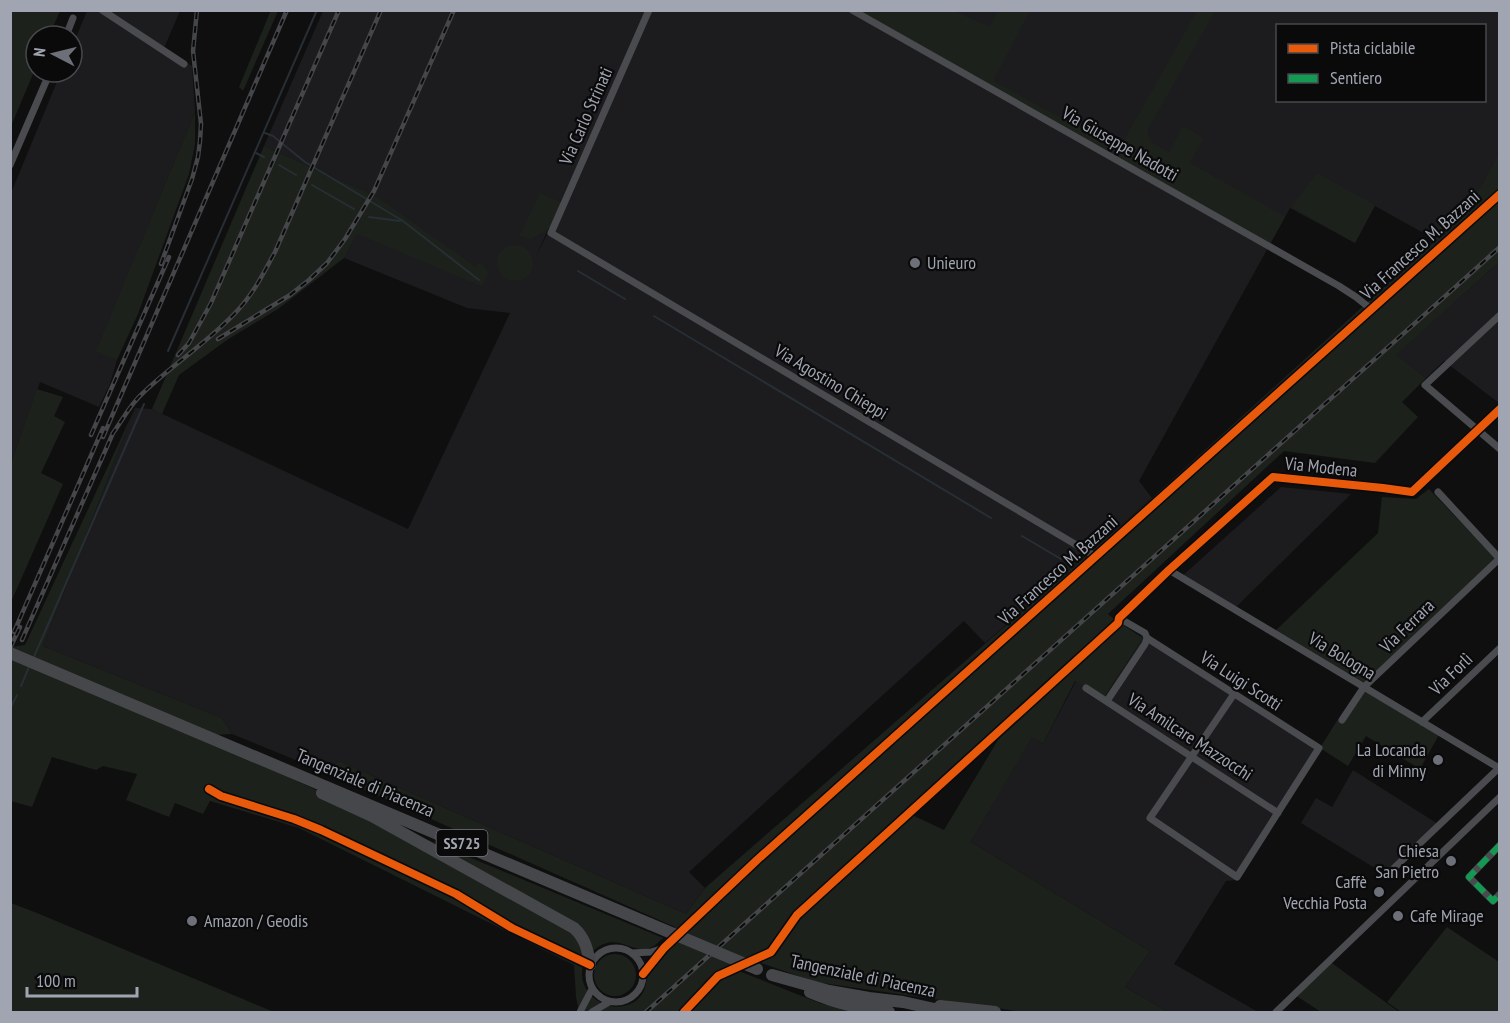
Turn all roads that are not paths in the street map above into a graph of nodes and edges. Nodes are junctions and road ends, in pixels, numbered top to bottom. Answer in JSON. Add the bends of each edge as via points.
{"nodes":[{"id":1,"x":102,"y":10,"type":"edge"},
{"id":2,"x":649,"y":10,"type":"edge"},
{"id":3,"x":852,"y":10,"type":"edge"},
{"id":4,"x":73,"y":18,"type":"dead end"},
{"id":5,"x":71,"y":24,"type":"edge"},
{"id":6,"x":184,"y":64,"type":"dead end"},
{"id":7,"x":45,"y":84,"type":"edge"},
{"id":8,"x":10,"y":165,"type":"edge"},
{"id":9,"x":1500,"y":194,"type":"edge"},
{"id":10,"x":551,"y":233,"type":"joint"},
{"id":11,"x":1371,"y":309,"type":"junction"},
{"id":12,"x":1500,"y":315,"type":"edge"},
{"id":13,"x":1500,"y":409,"type":"edge"},
{"id":14,"x":1478,"y":430,"type":"junction"},
{"id":15,"x":1500,"y":449,"type":"edge"},
{"id":16,"x":1438,"y":492,"type":"dead end"},
{"id":17,"x":1095,"y":556,"type":"junction"},
{"id":18,"x":1499,"y":559,"type":"edge"},
{"id":19,"x":1169,"y":570,"type":"junction"},
{"id":20,"x":1147,"y":638,"type":"junction"},
{"id":21,"x":1500,"y":648,"type":"edge"},
{"id":22,"x":10,"y":653,"type":"edge"},
{"id":23,"x":1086,"y":687,"type":"dead end"},
{"id":24,"x":1364,"y":687,"type":"junction"},
{"id":25,"x":1234,"y":694,"type":"junction"},
{"id":26,"x":1107,"y":701,"type":"junction"},
{"id":27,"x":1342,"y":720,"type":"dead end"},
{"id":28,"x":1422,"y":722,"type":"junction"},
{"id":29,"x":1192,"y":756,"type":"junction"},
{"id":30,"x":273,"y":764,"type":"junction"},
{"id":31,"x":1499,"y":768,"type":"edge"},
{"id":32,"x":1500,"y":797,"type":"edge"},
{"id":33,"x":1278,"y":813,"type":"junction"},
{"id":34,"x":1500,"y":845,"type":"edge"},
{"id":35,"x":1393,"y":869,"type":"dead end"},
{"id":36,"x":1500,"y":894,"type":"edge"},
{"id":37,"x":664,"y":948,"type":"junction"},
{"id":38,"x":632,"y":953,"type":"junction"},
{"id":39,"x":590,"y":965,"type":"junction"},
{"id":40,"x":643,"y":974,"type":"junction"},
{"id":41,"x":772,"y":975,"type":"junction"},
{"id":42,"x":592,"y":989,"type":"junction"},
{"id":43,"x":609,"y":1002,"type":"junction"},
{"id":44,"x":903,"y":1002,"type":"junction"},
{"id":45,"x":873,"y":1011,"type":"edge"},
{"id":46,"x":580,"y":1012,"type":"edge"},
{"id":47,"x":592,"y":1012,"type":"edge"},
{"id":48,"x":889,"y":1012,"type":"edge"},
{"id":49,"x":948,"y":1012,"type":"edge"},
{"id":50,"x":995,"y":1012,"type":"edge"},
{"id":51,"x":1276,"y":1012,"type":"edge"}],
"edges":[{"from":1,"to":6,"type":"street"},
{"from":2,"to":10,"type":"street","name":"Via Carlo Strinati"},
{"from":3,"to":11,"type":"street","name":"Via Giuseppe Nadotti","via":[[1320,275]]},
{"from":4,"to":5,"type":"street"},
{"from":7,"to":8,"type":"street"},
{"from":9,"to":11,"type":"street","name":"Via Francesco M. Bazzani"},
{"from":10,"to":17,"type":"street","name":"Via Agostino Chieppi"},
{"from":11,"to":17,"type":"street","name":"Via Francesco M. Bazzani"},
{"from":12,"to":14,"type":"street","via":[[1425,385]]},
{"from":13,"to":14,"type":"street","name":"Via Modena"},
{"from":14,"to":15,"type":"street"},
{"from":14,"to":19,"type":"street","name":"Via Modena","via":[[1412,492],[1273,477]]},
{"from":16,"to":18,"type":"street"},
{"from":17,"to":37,"type":"street","name":"Via Francesco M. Bazzani"},
{"from":18,"to":24,"type":"street","name":"Via Ferrara"},
{"from":19,"to":20,"type":"street","name":"Via Modena","via":[[1119,618]]},
{"from":19,"to":24,"type":"street","name":"Via Bologna"},
{"from":20,"to":25,"type":"street","name":"Via Luigi Scotti"},
{"from":20,"to":26,"type":"street"},
{"from":21,"to":28,"type":"street","name":"Via Forlì"},
{"from":22,"to":30,"type":"highway","name":"Tangenziale di Piacenza","number":"SS725"},
{"from":23,"to":26,"type":"street","name":"Via Amilcare Mazzocchi"},
{"from":24,"to":27,"type":"street","name":"Via Ferrara"},
{"from":24,"to":28,"type":"street","name":"Via Bologna"},
{"from":25,"to":29,"type":"street"},
{"from":25,"to":33,"type":"street","name":"Via Luigi Scotti","via":[[1319,748]]},
{"from":26,"to":29,"type":"street","name":"Via Amilcare Mazzocchi"},
{"from":28,"to":31,"type":"street","name":"Via Bologna"},
{"from":29,"to":33,"type":"street","name":"Via Amilcare Mazzocchi"},
{"from":29,"to":33,"type":"street","via":[[1150,818],[1237,877]]},
{"from":30,"to":39,"type":"highway","via":[[299,783],[372,816],[574,928],[585,941]]},
{"from":30,"to":41,"type":"highway","name":"Tangenziale di Piacenza","number":"SS725","bridge":true},
{"from":31,"to":35,"type":"street"},
{"from":32,"to":51,"type":"street"},
{"from":34,"to":36,"type":"street","via":[[1469,877],[1493,901]]},
{"from":37,"to":38,"type":"street"},
{"from":37,"to":40,"type":"street","name":"Via Francesco M. Bazzani"},
{"from":38,"to":39,"type":"street","via":[[608,949]]},
{"from":38,"to":40,"type":"street"},
{"from":39,"to":42,"type":"street"},
{"from":40,"to":43,"type":"street","via":[[634,996],[619,1003]]},
{"from":41,"to":44,"type":"highway","name":"Tangenziale di Piacenza","via":[[829,991]]},
{"from":41,"to":45,"type":"highway","name":"Tangenziale di Piacenza","via":[[826,1000]]},
{"from":42,"to":43,"type":"street"},
{"from":42,"to":46,"type":"street"},
{"from":43,"to":47,"type":"street"},
{"from":44,"to":49,"type":"highway","name":"Tangenziale di Piacenza"},
{"from":44,"to":50,"type":"highway"},
{"from":45,"to":48,"type":"highway","name":"Tangenziale di Piacenza"}]}
